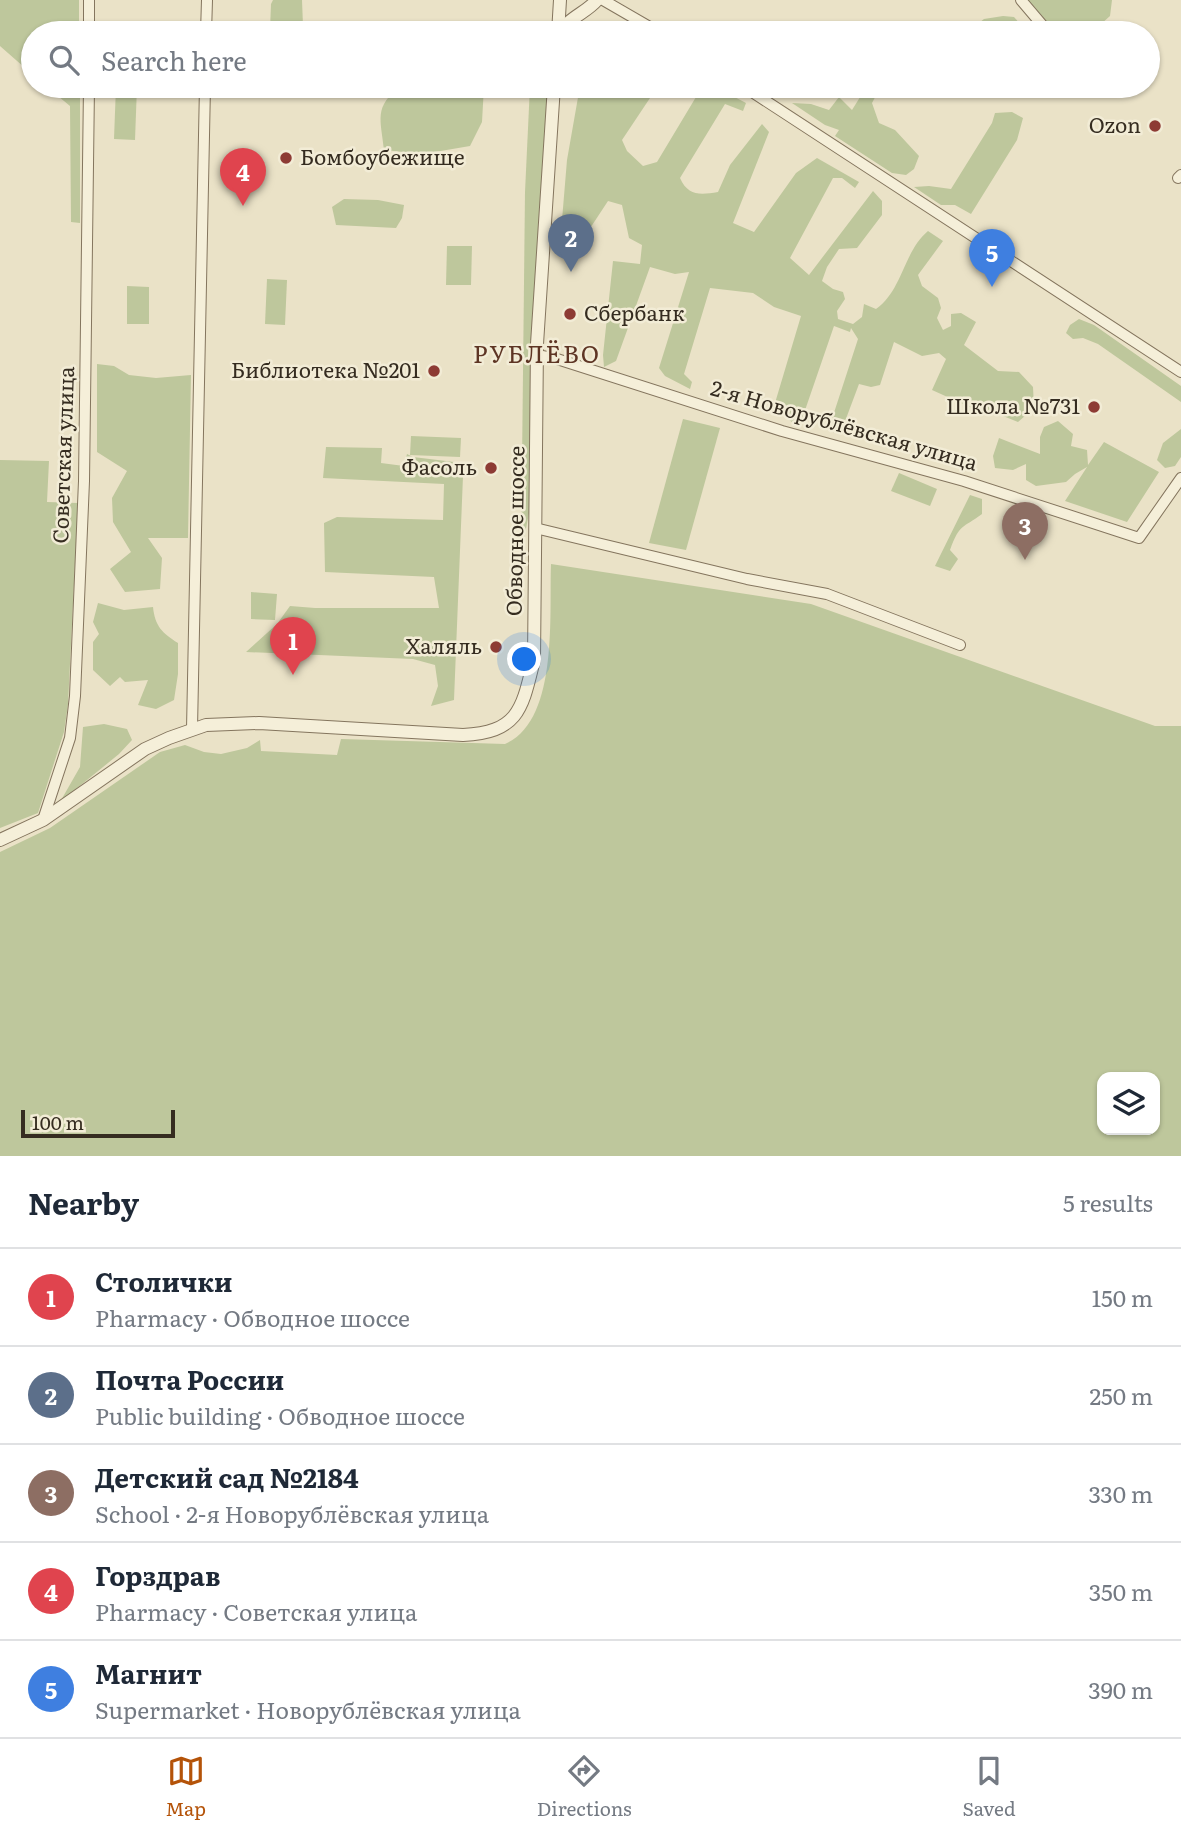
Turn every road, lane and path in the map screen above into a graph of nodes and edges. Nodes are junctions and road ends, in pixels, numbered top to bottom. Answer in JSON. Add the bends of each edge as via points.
{"nodes":[{"id":1,"x":89,"y":0,"type":"edge"},
{"id":2,"x":207,"y":0,"type":"edge"},
{"id":3,"x":562,"y":0,"type":"edge"},
{"id":4,"x":603,"y":0,"type":"edge"},
{"id":5,"x":1021,"y":0,"type":"edge"},
{"id":6,"x":592,"y":4,"type":"edge"},
{"id":7,"x":89,"y":21,"type":"edge"},
{"id":8,"x":206,"y":21,"type":"edge"},
{"id":9,"x":560,"y":21,"type":"edge"},
{"id":10,"x":569,"y":21,"type":"edge"},
{"id":11,"x":639,"y":21,"type":"edge"},
{"id":12,"x":1039,"y":21,"type":"edge"},
{"id":13,"x":89,"y":98,"type":"edge"},
{"id":14,"x":205,"y":98,"type":"edge"},
{"id":15,"x":553,"y":98,"type":"edge"},
{"id":16,"x":761,"y":98,"type":"edge"},
{"id":17,"x":537,"y":355,"type":"junction"},
{"id":18,"x":1181,"y":373,"type":"edge"},
{"id":19,"x":1181,"y":478,"type":"edge"},
{"id":20,"x":535,"y":528,"type":"junction"},
{"id":21,"x":960,"y":645,"type":"dead end"},
{"id":22,"x":192,"y":729,"type":"junction"},
{"id":23,"x":43,"y":820,"type":"junction"},
{"id":24,"x":0,"y":840,"type":"edge"}],
"edges":[{"from":1,"to":7,"type":"street"},
{"from":2,"to":8,"type":"street"},
{"from":3,"to":6,"type":"street","via":[[575,9]]},
{"from":3,"to":9,"type":"street"},
{"from":4,"to":11,"type":"street"},
{"from":5,"to":12,"type":"street"},
{"from":6,"to":10,"type":"street"},
{"from":13,"to":23,"type":"street","name":"Советская улица","via":[[85,467],[75,696],[70,738]]},
{"from":14,"to":22,"type":"street"},
{"from":15,"to":17,"type":"street","name":"Обводное шоссе"},
{"from":16,"to":18,"type":"street"},
{"from":17,"to":19,"type":"street","name":"2-я Новорублёвская улица","via":[[782,431],[964,481],[1139,538]]},
{"from":17,"to":20,"type":"street","name":"Обводное шоссе"},
{"from":20,"to":21,"type":"street","via":[[827,594]]},
{"from":20,"to":22,"type":"street","name":"Обводное шоссе","via":[[534,660],[516,714],[496,730],[463,735],[241,723]]},
{"from":22,"to":23,"type":"street","name":"Обводное шоссе","via":[[145,749]]},
{"from":23,"to":24,"type":"street","name":"Обводное шоссе"}]}
